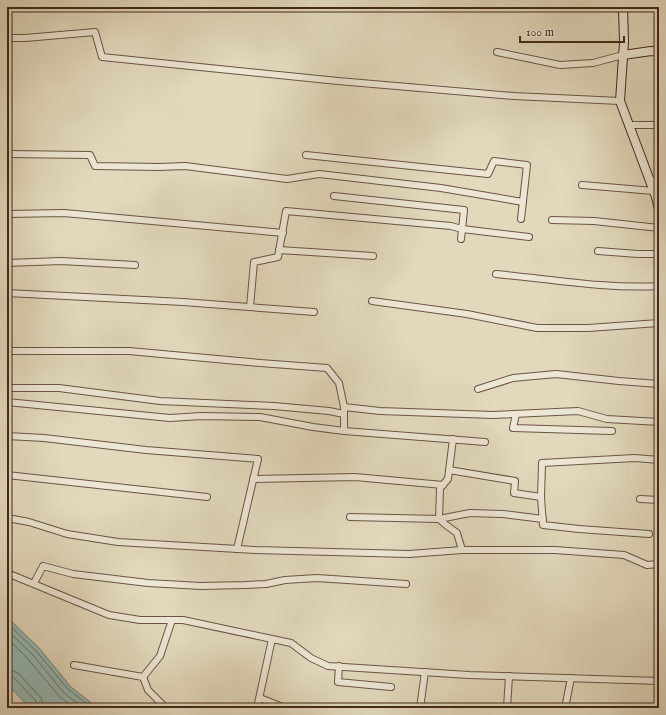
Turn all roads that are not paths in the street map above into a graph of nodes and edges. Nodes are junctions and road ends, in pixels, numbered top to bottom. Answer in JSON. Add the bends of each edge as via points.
{"nodes":[{"id":1,"x":623,"y":7,"type":"edge"},
{"id":2,"x":7,"y":38,"type":"edge"},
{"id":3,"x":497,"y":52,"type":"dead end"},
{"id":4,"x":659,"y":52,"type":"edge"},
{"id":5,"x":623,"y":55,"type":"junction"},
{"id":6,"x":620,"y":101,"type":"junction"},
{"id":7,"x":628,"y":125,"type":"junction"},
{"id":8,"x":659,"y":125,"type":"edge"},
{"id":9,"x":7,"y":154,"type":"edge"},
{"id":10,"x":306,"y":155,"type":"dead end"},
{"id":11,"x":659,"y":180,"type":"edge"},
{"id":12,"x":650,"y":181,"type":"junction"},
{"id":13,"x":582,"y":185,"type":"dead end"},
{"id":14,"x":654,"y":191,"type":"junction"},
{"id":15,"x":334,"y":196,"type":"dead end"},
{"id":16,"x":523,"y":202,"type":"junction"},
{"id":17,"x":659,"y":210,"type":"edge"},
{"id":18,"x":7,"y":214,"type":"edge"},
{"id":19,"x":521,"y":219,"type":"dead end"},
{"id":20,"x":552,"y":220,"type":"dead end"},
{"id":21,"x":659,"y":228,"type":"edge"},
{"id":22,"x":462,"y":229,"type":"junction"},
{"id":23,"x":283,"y":233,"type":"junction"},
{"id":24,"x":529,"y":237,"type":"dead end"},
{"id":25,"x":461,"y":239,"type":"dead end"},
{"id":26,"x":279,"y":250,"type":"junction"},
{"id":27,"x":598,"y":251,"type":"dead end"},
{"id":28,"x":659,"y":254,"type":"edge"},
{"id":29,"x":374,"y":256,"type":"dead end"},
{"id":30,"x":7,"y":263,"type":"edge"},
{"id":31,"x":135,"y":265,"type":"dead end"},
{"id":32,"x":496,"y":274,"type":"dead end"},
{"id":33,"x":659,"y":286,"type":"edge"},
{"id":34,"x":7,"y":293,"type":"edge"},
{"id":35,"x":372,"y":301,"type":"dead end"},
{"id":36,"x":250,"y":307,"type":"junction"},
{"id":37,"x":314,"y":312,"type":"dead end"},
{"id":38,"x":659,"y":323,"type":"edge"},
{"id":39,"x":7,"y":351,"type":"edge"},
{"id":40,"x":659,"y":384,"type":"edge"},
{"id":41,"x":7,"y":388,"type":"edge"},
{"id":42,"x":478,"y":389,"type":"dead end"},
{"id":43,"x":7,"y":402,"type":"edge"},
{"id":44,"x":344,"y":410,"type":"junction"},
{"id":45,"x":516,"y":414,"type":"junction"},
{"id":46,"x":659,"y":422,"type":"edge"},
{"id":47,"x":344,"y":431,"type":"junction"},
{"id":48,"x":612,"y":431,"type":"dead end"},
{"id":49,"x":7,"y":436,"type":"edge"},
{"id":50,"x":453,"y":439,"type":"junction"},
{"id":51,"x":485,"y":442,"type":"dead end"},
{"id":52,"x":659,"y":460,"type":"edge"},
{"id":53,"x":450,"y":470,"type":"junction"},
{"id":54,"x":7,"y":474,"type":"edge"},
{"id":55,"x":253,"y":479,"type":"junction"},
{"id":56,"x":443,"y":485,"type":"junction"},
{"id":57,"x":207,"y":497,"type":"dead end"},
{"id":58,"x":541,"y":497,"type":"junction"},
{"id":59,"x":640,"y":499,"type":"dead end"},
{"id":60,"x":659,"y":500,"type":"edge"},
{"id":61,"x":350,"y":517,"type":"dead end"},
{"id":62,"x":7,"y":518,"type":"edge"},
{"id":63,"x":439,"y":519,"type":"junction"},
{"id":64,"x":543,"y":519,"type":"junction"},
{"id":65,"x":649,"y":534,"type":"dead end"},
{"id":66,"x":237,"y":549,"type":"junction"},
{"id":67,"x":462,"y":550,"type":"junction"},
{"id":68,"x":659,"y":564,"type":"edge"},
{"id":69,"x":7,"y":573,"type":"edge"},
{"id":70,"x":34,"y":583,"type":"junction"},
{"id":71,"x":406,"y":584,"type":"dead end"},
{"id":72,"x":172,"y":620,"type":"junction"},
{"id":73,"x":272,"y":639,"type":"junction"},
{"id":74,"x":74,"y":665,"type":"dead end"},
{"id":75,"x":339,"y":666,"type":"junction"},
{"id":76,"x":425,"y":672,"type":"junction"},
{"id":77,"x":509,"y":676,"type":"junction"},
{"id":78,"x":143,"y":677,"type":"junction"},
{"id":79,"x":571,"y":678,"type":"junction"},
{"id":80,"x":659,"y":681,"type":"edge"},
{"id":81,"x":391,"y":687,"type":"dead end"},
{"id":82,"x":260,"y":698,"type":"junction"},
{"id":83,"x":158,"y":700,"type":"junction"},
{"id":84,"x":158,"y":708,"type":"edge"},
{"id":85,"x":166,"y":708,"type":"edge"},
{"id":86,"x":257,"y":708,"type":"edge"},
{"id":87,"x":285,"y":708,"type":"edge"},
{"id":88,"x":420,"y":708,"type":"edge"},
{"id":89,"x":506,"y":708,"type":"edge"},
{"id":90,"x":565,"y":708,"type":"edge"}],
"edges":[{"from":1,"to":5,"type":"street"},
{"from":2,"to":6,"type":"street","via":[[95,32],[102,57],[346,82],[514,96]]},
{"from":3,"to":5,"type":"street","via":[[560,65],[593,63]]},
{"from":4,"to":5,"type":"street"},
{"from":5,"to":6,"type":"street"},
{"from":6,"to":7,"type":"street"},
{"from":7,"to":8,"type":"street"},
{"from":7,"to":12,"type":"street"},
{"from":9,"to":16,"type":"street","via":[[90,155],[95,166],[185,166],[287,179],[319,174],[441,188]]},
{"from":10,"to":16,"type":"street","via":[[488,174],[494,161],[527,165]]},
{"from":11,"to":12,"type":"street"},
{"from":12,"to":14,"type":"street"},
{"from":13,"to":14,"type":"street"},
{"from":14,"to":17,"type":"street"},
{"from":15,"to":22,"type":"street","via":[[464,210]]},
{"from":16,"to":19,"type":"street"},
{"from":18,"to":23,"type":"street","via":[[64,213]]},
{"from":20,"to":21,"type":"street","via":[[594,221]]},
{"from":22,"to":23,"type":"street","via":[[286,211]]},
{"from":22,"to":24,"type":"street"},
{"from":22,"to":25,"type":"street"},
{"from":23,"to":26,"type":"street"},
{"from":26,"to":29,"type":"street"},
{"from":26,"to":36,"type":"street","via":[[278,257],[254,262]]},
{"from":27,"to":28,"type":"street"},
{"from":30,"to":31,"type":"street","via":[[61,261]]},
{"from":32,"to":33,"type":"street","via":[[588,284]]},
{"from":34,"to":36,"type":"street"},
{"from":35,"to":38,"type":"street","via":[[467,314],[537,328],[588,328]]},
{"from":36,"to":37,"type":"street"},
{"from":39,"to":44,"type":"street","via":[[129,351],[327,368],[339,383]]},
{"from":40,"to":42,"type":"street","via":[[556,374],[513,378]]},
{"from":41,"to":44,"type":"street","via":[[59,388],[160,401]]},
{"from":43,"to":47,"type":"street","via":[[170,418],[260,417]]},
{"from":44,"to":45,"type":"street"},
{"from":44,"to":47,"type":"street"},
{"from":45,"to":46,"type":"street","via":[[578,411],[607,418]]},
{"from":45,"to":48,"type":"street","via":[[514,428]]},
{"from":47,"to":50,"type":"street"},
{"from":49,"to":55,"type":"street","via":[[258,459]]},
{"from":50,"to":51,"type":"street"},
{"from":50,"to":53,"type":"street"},
{"from":52,"to":58,"type":"street","via":[[635,458],[542,464]]},
{"from":53,"to":56,"type":"street"},
{"from":53,"to":58,"type":"street","via":[[516,480],[514,493]]},
{"from":54,"to":57,"type":"street"},
{"from":55,"to":56,"type":"street","via":[[355,477]]},
{"from":55,"to":66,"type":"street"},
{"from":56,"to":63,"type":"street","via":[[440,488]]},
{"from":58,"to":64,"type":"street"},
{"from":59,"to":60,"type":"street"},
{"from":61,"to":63,"type":"street"},
{"from":62,"to":66,"type":"street","via":[[30,522],[67,534],[118,542]]},
{"from":63,"to":64,"type":"street","via":[[470,513]]},
{"from":63,"to":67,"type":"street","via":[[457,533]]},
{"from":64,"to":65,"type":"street","via":[[543,525]]},
{"from":66,"to":67,"type":"street","via":[[409,554]]},
{"from":67,"to":68,"type":"street","via":[[563,550],[624,555],[647,565]]},
{"from":69,"to":70,"type":"street"},
{"from":70,"to":71,"type":"street","via":[[44,566],[73,574],[148,583],[202,586],[245,586],[317,578]]},
{"from":70,"to":72,"type":"street","via":[[109,615],[140,620]]},
{"from":72,"to":73,"type":"street","via":[[183,620]]},
{"from":72,"to":78,"type":"street","via":[[160,656]]},
{"from":73,"to":75,"type":"street","via":[[291,643],[311,658],[328,666]]},
{"from":73,"to":82,"type":"street"},
{"from":74,"to":78,"type":"street"},
{"from":75,"to":76,"type":"street"},
{"from":75,"to":81,"type":"street","via":[[338,682]]},
{"from":76,"to":77,"type":"street"},
{"from":76,"to":88,"type":"street"},
{"from":77,"to":79,"type":"street"},
{"from":77,"to":89,"type":"street"},
{"from":78,"to":83,"type":"street","via":[[148,690]]},
{"from":79,"to":80,"type":"street"},
{"from":79,"to":90,"type":"street"},
{"from":82,"to":86,"type":"street"},
{"from":82,"to":87,"type":"street"},
{"from":83,"to":84,"type":"street"},
{"from":83,"to":85,"type":"street"}]}
